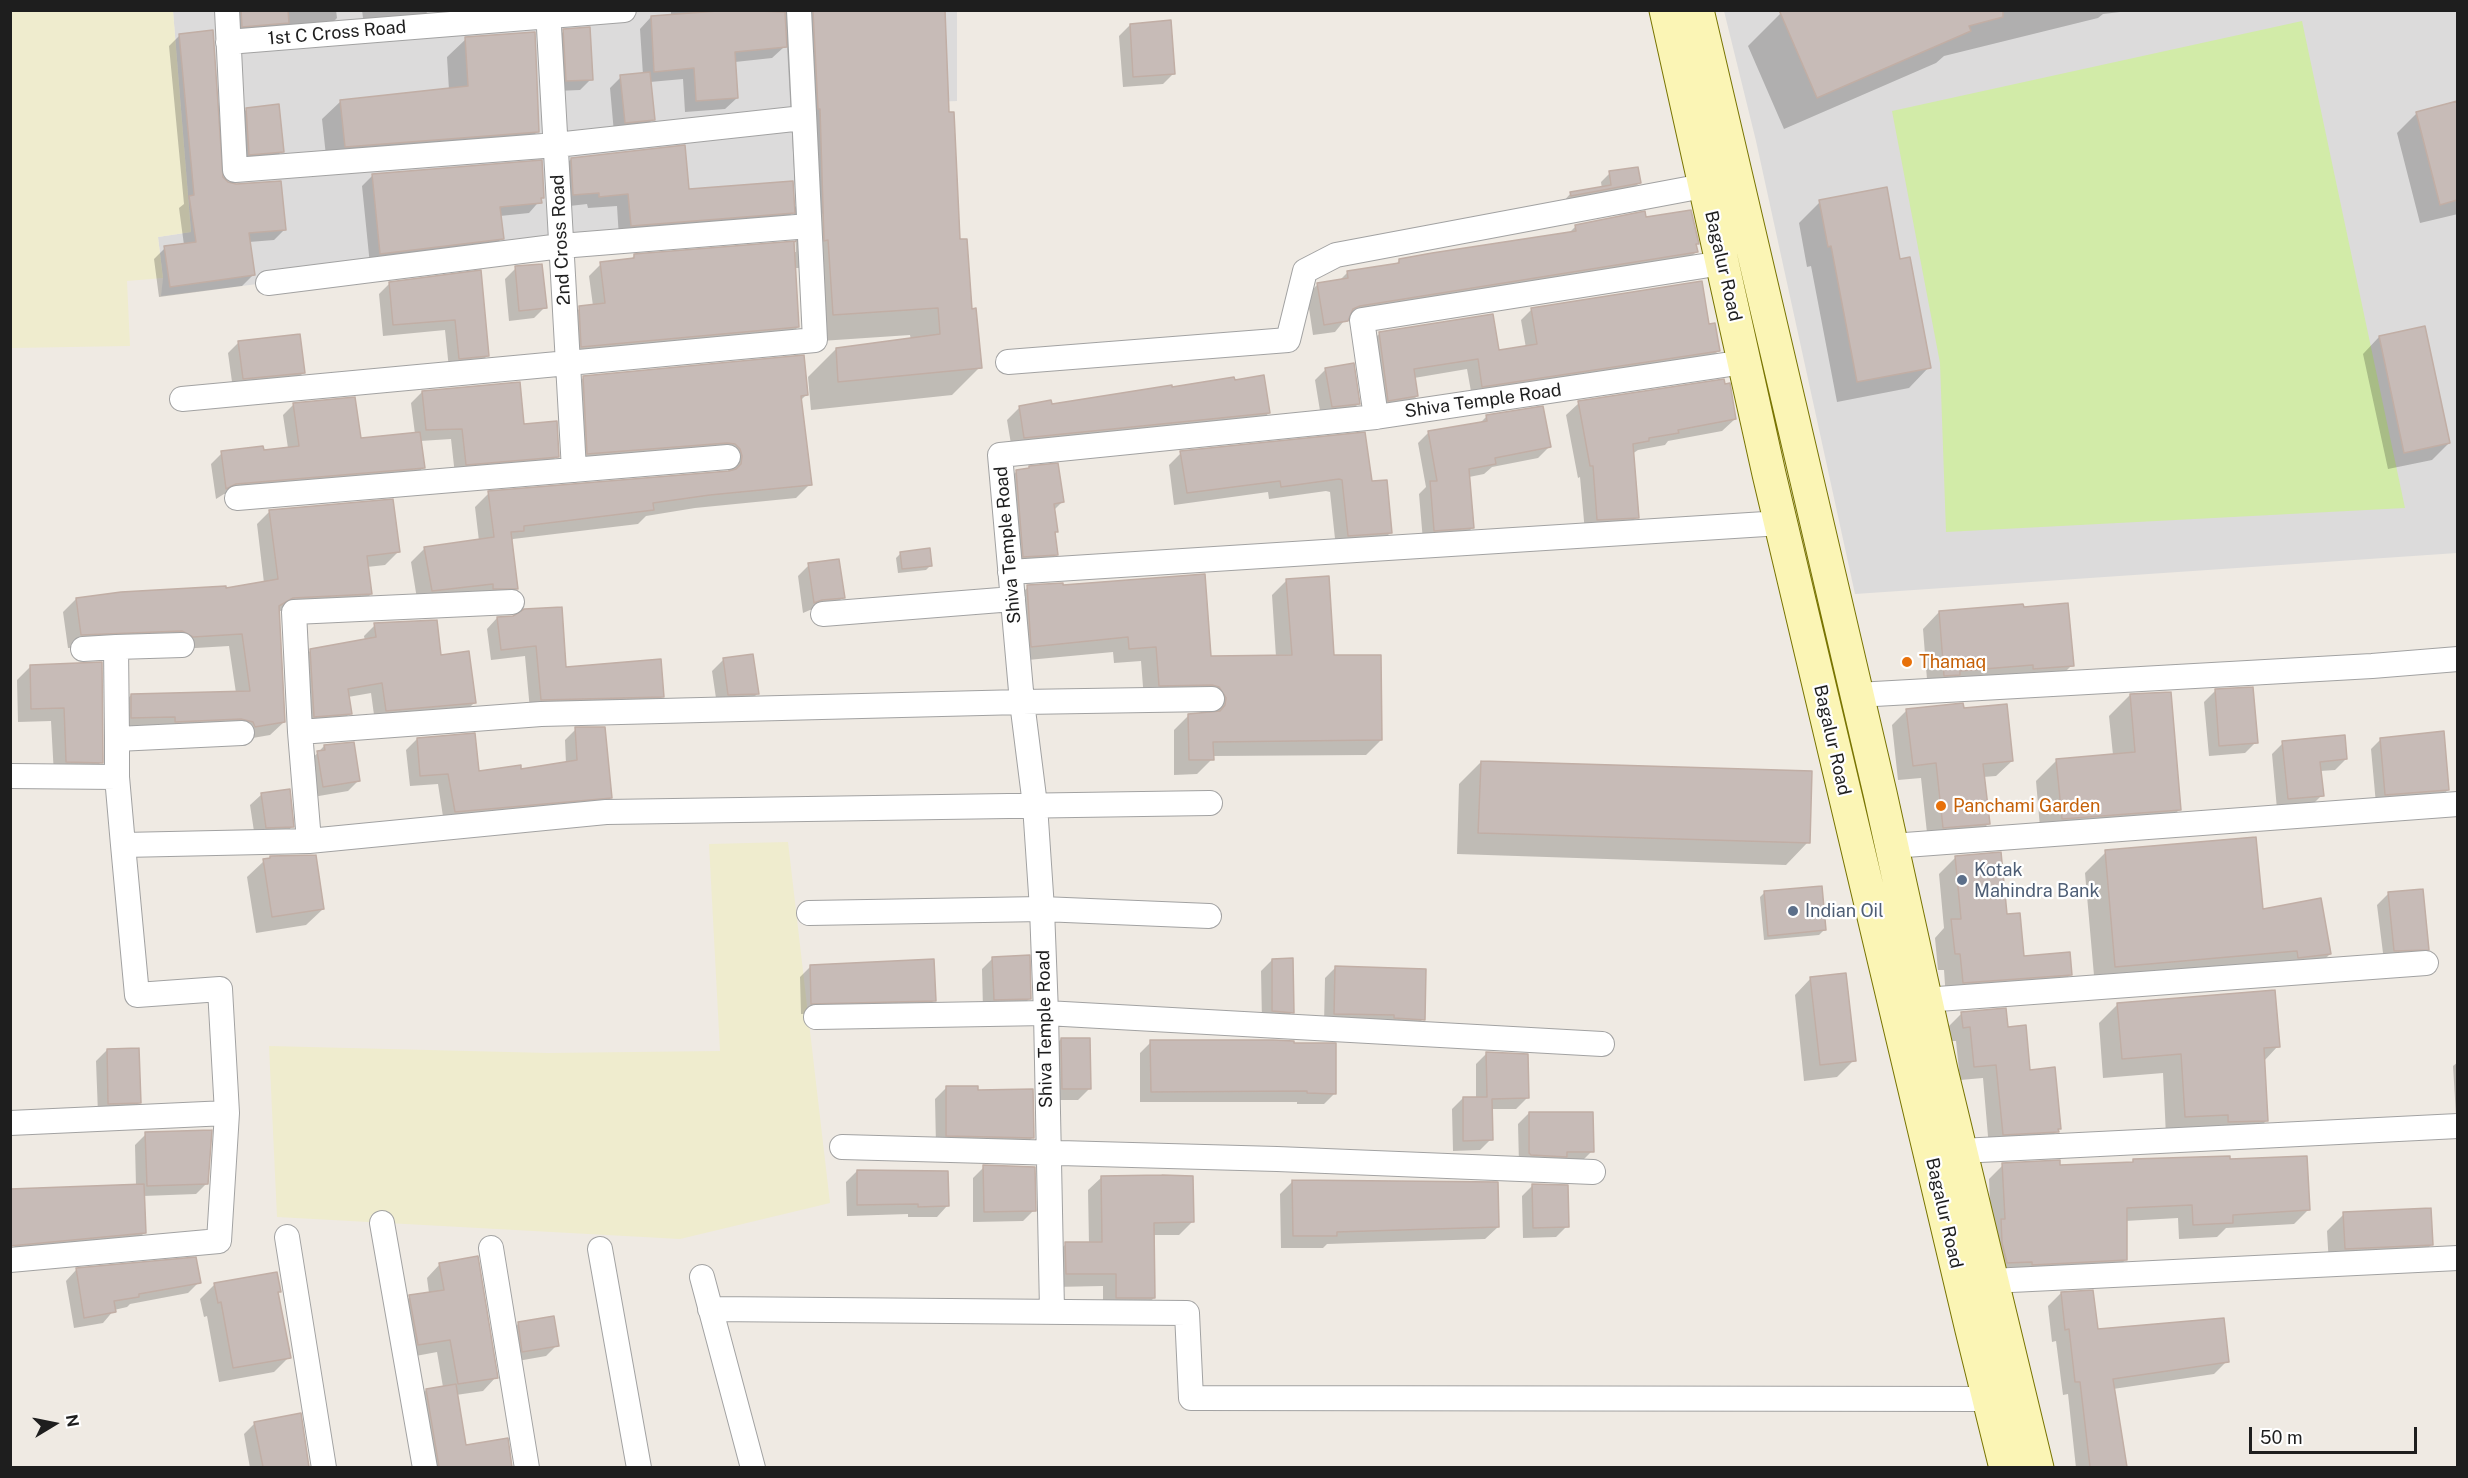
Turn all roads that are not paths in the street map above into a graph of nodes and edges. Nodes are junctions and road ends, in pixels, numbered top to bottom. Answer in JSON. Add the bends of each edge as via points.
{"nodes":[{"id":1,"x":227,"y":10,"type":"edge"},
{"id":2,"x":624,"y":10,"type":"edge"},
{"id":3,"x":799,"y":10,"type":"edge"},
{"id":4,"x":1666,"y":10,"type":"edge"},
{"id":5,"x":1697,"y":10,"type":"edge"},
{"id":6,"x":548,"y":13,"type":"edge"},
{"id":7,"x":228,"y":42,"type":"junction"},
{"id":8,"x":803,"y":118,"type":"junction"},
{"id":9,"x":556,"y":145,"type":"junction"},
{"id":10,"x":1736,"y":179,"type":"junction"},
{"id":11,"x":1705,"y":186,"type":"junction"},
{"id":12,"x":809,"y":226,"type":"junction"},
{"id":13,"x":561,"y":246,"type":"junction"},
{"id":14,"x":1722,"y":263,"type":"junction"},
{"id":15,"x":268,"y":283,"type":"dead end"},
{"id":16,"x":568,"y":362,"type":"junction"},
{"id":17,"x":1008,"y":362,"type":"dead end"},
{"id":18,"x":1744,"y":362,"type":"junction"},
{"id":19,"x":182,"y":399,"type":"dead end"},
{"id":20,"x":1376,"y":417,"type":"junction"},
{"id":21,"x":728,"y":457,"type":"dead end"},
{"id":22,"x":574,"y":470,"type":"junction"},
{"id":23,"x":237,"y":498,"type":"dead end"},
{"id":24,"x":1781,"y":523,"type":"junction"},
{"id":25,"x":1010,"y":572,"type":"junction"},
{"id":26,"x":1013,"y":599,"type":"junction"},
{"id":27,"x":512,"y":602,"type":"dead end"},
{"id":28,"x":823,"y":614,"type":"dead end"},
{"id":29,"x":182,"y":645,"type":"dead end"},
{"id":30,"x":116,"y":647,"type":"junction"},
{"id":31,"x":83,"y":649,"type":"dead end"},
{"id":32,"x":2457,"y":659,"type":"edge"},
{"id":33,"x":1857,"y":695,"type":"junction"},
{"id":34,"x":1212,"y":699,"type":"dead end"},
{"id":35,"x":1022,"y":702,"type":"junction"},
{"id":36,"x":300,"y":732,"type":"junction"},
{"id":37,"x":242,"y":733,"type":"dead end"},
{"id":38,"x":117,"y":740,"type":"junction"},
{"id":39,"x":10,"y":776,"type":"edge"},
{"id":40,"x":117,"y":777,"type":"junction"},
{"id":41,"x":1210,"y":803,"type":"dead end"},
{"id":42,"x":2457,"y":804,"type":"edge"},
{"id":43,"x":1035,"y":805,"type":"junction"},
{"id":44,"x":309,"y":841,"type":"junction"},
{"id":45,"x":123,"y":845,"type":"junction"},
{"id":46,"x":1892,"y":846,"type":"junction"},
{"id":47,"x":1042,"y":909,"type":"junction"},
{"id":48,"x":809,"y":913,"type":"dead end"},
{"id":49,"x":1209,"y":916,"type":"dead end"},
{"id":50,"x":2426,"y":963,"type":"dead end"},
{"id":51,"x":1910,"y":1002,"type":"junction"},
{"id":52,"x":1046,"y":1013,"type":"junction"},
{"id":53,"x":816,"y":1017,"type":"dead end"},
{"id":54,"x":1602,"y":1044,"type":"dead end"},
{"id":55,"x":227,"y":1113,"type":"junction"},
{"id":56,"x":10,"y":1123,"type":"edge"},
{"id":57,"x":2457,"y":1126,"type":"edge"},
{"id":58,"x":842,"y":1147,"type":"dead end"},
{"id":59,"x":1960,"y":1151,"type":"junction"},
{"id":60,"x":1048,"y":1153,"type":"junction"},
{"id":61,"x":1593,"y":1172,"type":"dead end"},
{"id":62,"x":382,"y":1222,"type":"dead end"},
{"id":63,"x":287,"y":1237,"type":"dead end"},
{"id":64,"x":491,"y":1248,"type":"dead end"},
{"id":65,"x":600,"y":1249,"type":"dead end"},
{"id":66,"x":2457,"y":1258,"type":"edge"},
{"id":67,"x":10,"y":1260,"type":"edge"},
{"id":68,"x":702,"y":1277,"type":"dead end"},
{"id":69,"x":1991,"y":1281,"type":"junction"},
{"id":70,"x":710,"y":1308,"type":"junction"},
{"id":71,"x":1052,"y":1310,"type":"junction"},
{"id":72,"x":1989,"y":1399,"type":"junction"},
{"id":73,"x":324,"y":1467,"type":"edge"},
{"id":74,"x":425,"y":1467,"type":"edge"},
{"id":75,"x":527,"y":1467,"type":"edge"},
{"id":76,"x":639,"y":1467,"type":"edge"},
{"id":77,"x":753,"y":1467,"type":"edge"},
{"id":78,"x":2006,"y":1467,"type":"edge"},
{"id":79,"x":2037,"y":1467,"type":"edge"}],
"edges":[{"from":1,"to":7,"type":"street"},
{"from":2,"to":6,"type":"street","name":"1st C Cross Road"},
{"from":3,"to":8,"type":"street"},
{"from":4,"to":11,"type":"main road","name":"Bagalur Road"},
{"from":5,"to":10,"type":"main road","name":"Bagalur Road"},
{"from":6,"to":7,"type":"street","name":"1st C Cross Road"},
{"from":6,"to":9,"type":"street","name":"2nd Cross Road"},
{"from":7,"to":9,"type":"street","via":[[235,170]]},
{"from":8,"to":9,"type":"street"},
{"from":8,"to":12,"type":"street"},
{"from":9,"to":13,"type":"street","name":"2nd Cross Road"},
{"from":10,"to":11,"type":"street"},
{"from":10,"to":33,"type":"main road","name":"Bagalur Road"},
{"from":11,"to":14,"type":"main road","name":"Bagalur Road"},
{"from":11,"to":17,"type":"street","via":[[1336,255],[1305,271],[1288,340]]},
{"from":12,"to":13,"type":"street"},
{"from":12,"to":16,"type":"street","via":[[815,340]]},
{"from":13,"to":15,"type":"street"},
{"from":13,"to":16,"type":"street","name":"2nd Cross Road"},
{"from":14,"to":18,"type":"main road","name":"Bagalur Road"},
{"from":14,"to":20,"type":"street","via":[[1362,320]]},
{"from":16,"to":19,"type":"street"},
{"from":16,"to":22,"type":"street","name":"2nd Cross Road"},
{"from":18,"to":20,"type":"street","name":"Shiva Temple Road"},
{"from":18,"to":24,"type":"main road","name":"Bagalur Road"},
{"from":20,"to":25,"type":"street","name":"Shiva Temple Road","via":[[1000,455]]},
{"from":21,"to":22,"type":"street"},
{"from":22,"to":23,"type":"street"},
{"from":24,"to":25,"type":"street"},
{"from":24,"to":51,"type":"main road","name":"Bagalur Road"},
{"from":25,"to":26,"type":"street","name":"Shiva Temple Road"},
{"from":26,"to":28,"type":"street"},
{"from":26,"to":35,"type":"street","name":"Shiva Temple Road"},
{"from":27,"to":36,"type":"street","via":[[294,612]]},
{"from":29,"to":30,"type":"street"},
{"from":30,"to":31,"type":"street"},
{"from":30,"to":38,"type":"street"},
{"from":32,"to":33,"type":"street"},
{"from":33,"to":46,"type":"main road","name":"Bagalur Road"},
{"from":34,"to":35,"type":"street"},
{"from":35,"to":36,"type":"street","via":[[541,714]]},
{"from":35,"to":43,"type":"street","name":"Shiva Temple Road"},
{"from":36,"to":44,"type":"street"},
{"from":37,"to":38,"type":"street"},
{"from":38,"to":40,"type":"street"},
{"from":39,"to":40,"type":"street"},
{"from":40,"to":45,"type":"street"},
{"from":41,"to":43,"type":"street"},
{"from":42,"to":46,"type":"street"},
{"from":43,"to":44,"type":"street","via":[[606,812]]},
{"from":43,"to":47,"type":"street","name":"Shiva Temple Road"},
{"from":44,"to":45,"type":"street"},
{"from":45,"to":55,"type":"street","via":[[137,994],[220,989]]},
{"from":46,"to":51,"type":"main road","name":"Bagalur Road"},
{"from":47,"to":48,"type":"street"},
{"from":47,"to":49,"type":"street"},
{"from":47,"to":52,"type":"street","name":"Shiva Temple Road"},
{"from":50,"to":51,"type":"street"},
{"from":51,"to":59,"type":"main road","name":"Bagalur Road"},
{"from":51,"to":72,"type":"main road","name":"Bagalur Road"},
{"from":52,"to":53,"type":"street"},
{"from":52,"to":54,"type":"street"},
{"from":52,"to":60,"type":"street","name":"Shiva Temple Road"},
{"from":55,"to":56,"type":"street"},
{"from":55,"to":67,"type":"street","via":[[219,1241]]},
{"from":57,"to":59,"type":"street"},
{"from":58,"to":60,"type":"street"},
{"from":59,"to":69,"type":"main road","name":"Bagalur Road"},
{"from":60,"to":61,"type":"street"},
{"from":60,"to":71,"type":"street","name":"Shiva Temple Road"},
{"from":62,"to":74,"type":"street"},
{"from":63,"to":73,"type":"street"},
{"from":64,"to":75,"type":"street"},
{"from":65,"to":76,"type":"street"},
{"from":66,"to":69,"type":"street"},
{"from":68,"to":70,"type":"street"},
{"from":69,"to":79,"type":"main road","name":"Bagalur Road"},
{"from":70,"to":71,"type":"street"},
{"from":70,"to":77,"type":"street"},
{"from":71,"to":72,"type":"street","via":[[1187,1313],[1191,1398]]},
{"from":72,"to":78,"type":"main road","name":"Bagalur Road"}]}
